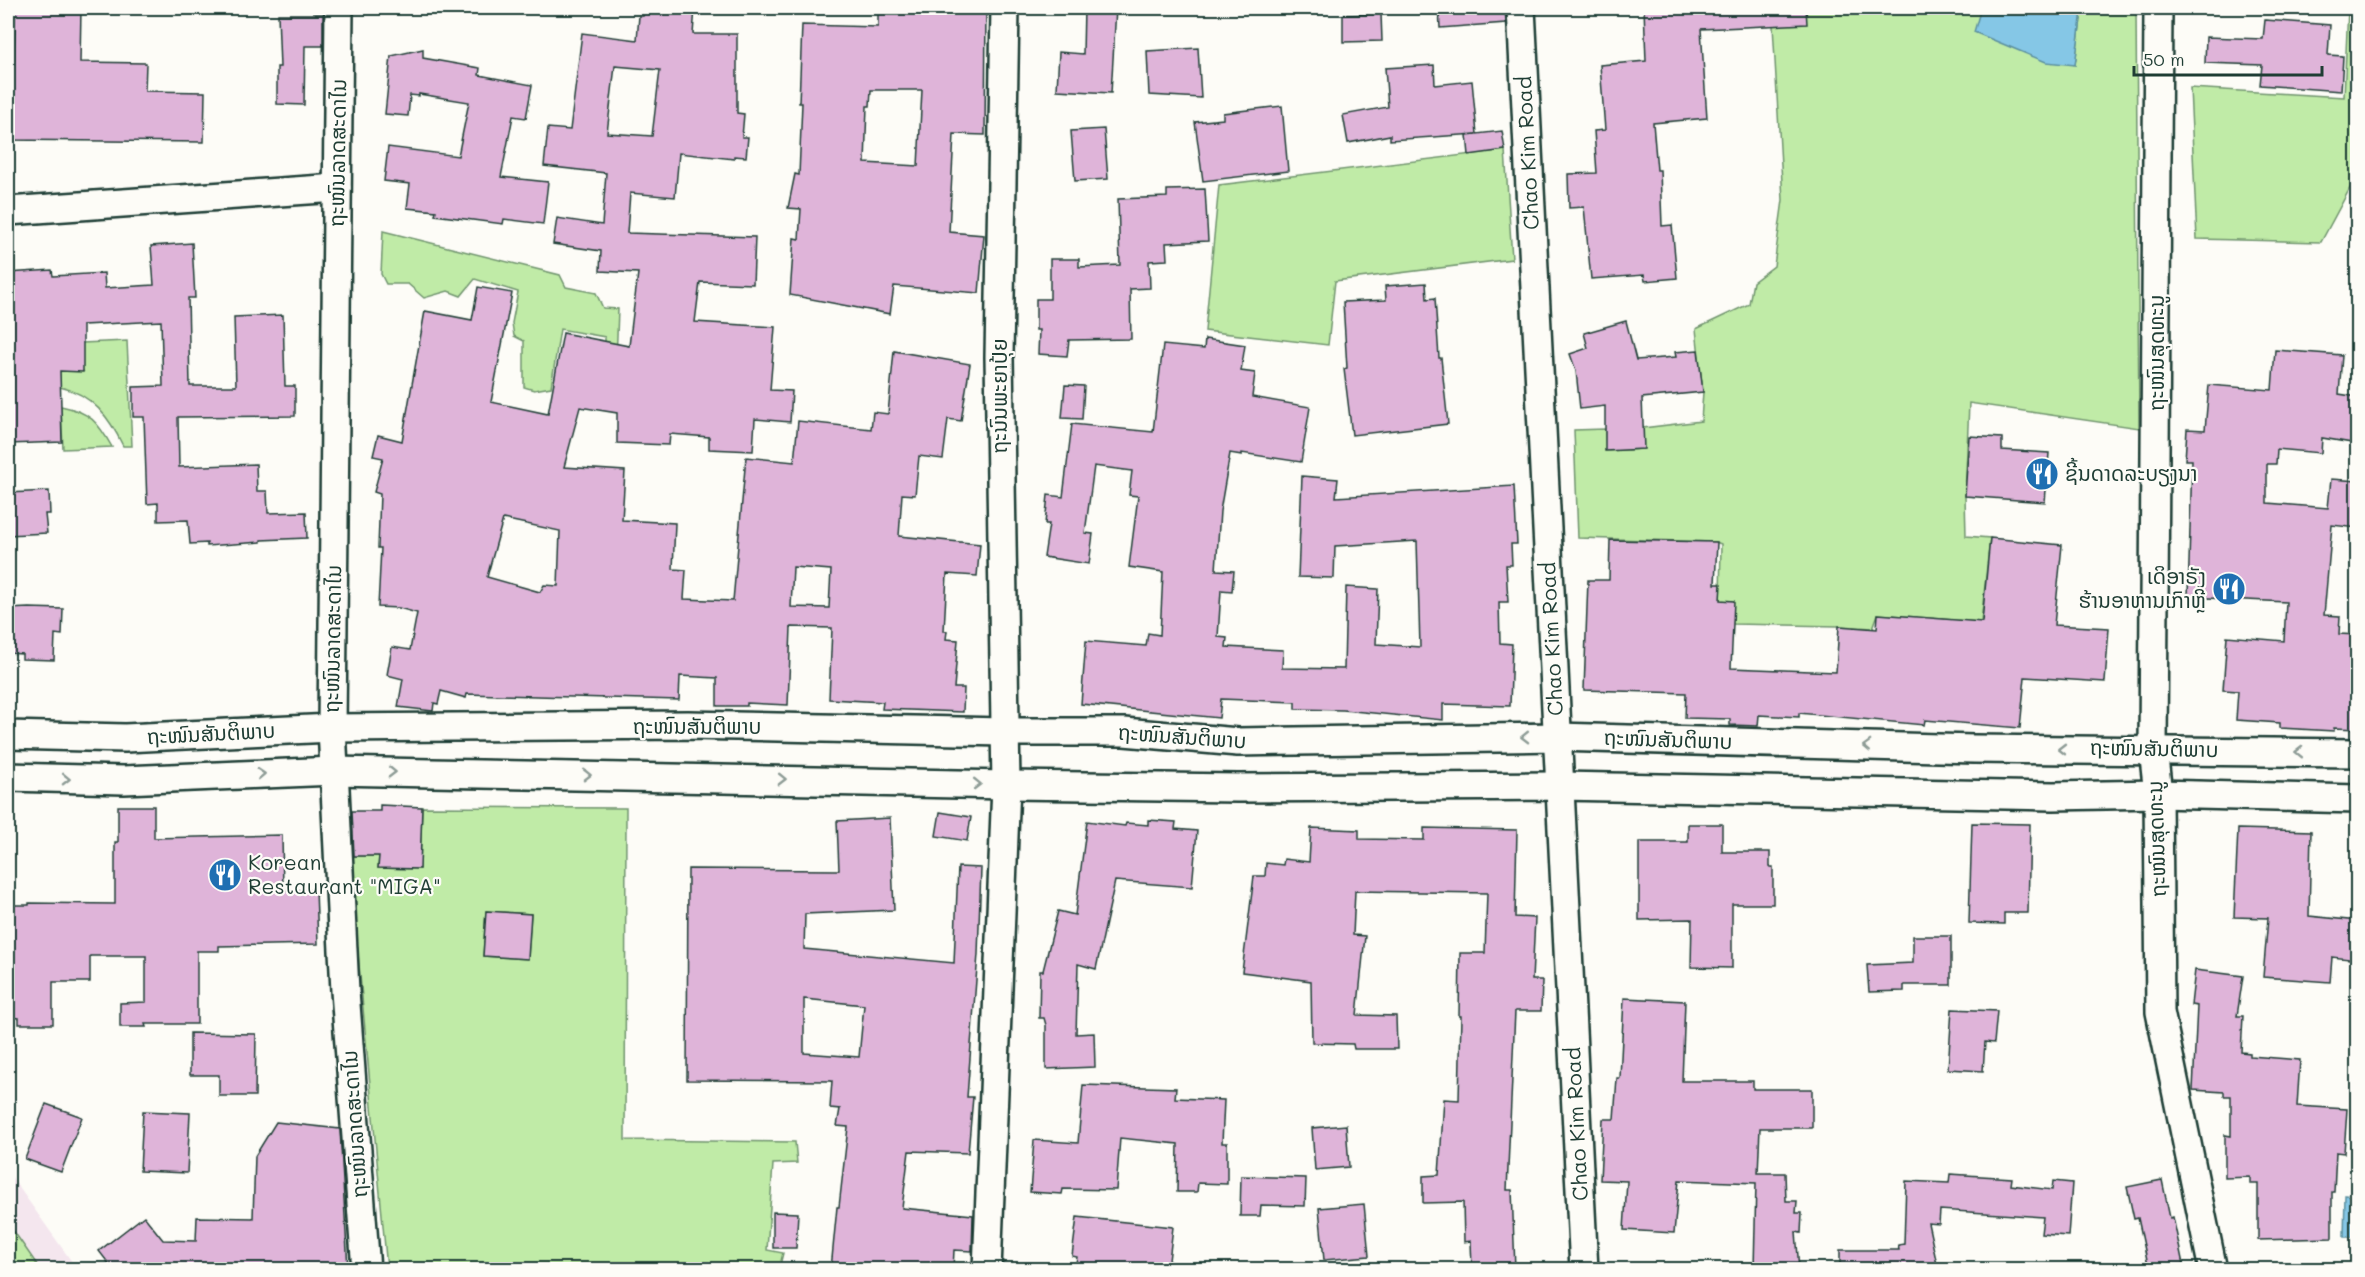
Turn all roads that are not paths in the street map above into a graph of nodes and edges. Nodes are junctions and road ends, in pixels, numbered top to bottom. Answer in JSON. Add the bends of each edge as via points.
{"nodes":[{"id":1,"x":339,"y":8,"type":"edge"},
{"id":2,"x":1005,"y":8,"type":"edge"},
{"id":3,"x":1521,"y":8,"type":"edge"},
{"id":4,"x":2158,"y":8,"type":"edge"},
{"id":5,"x":337,"y":188,"type":"junction"},
{"id":6,"x":8,"y":211,"type":"edge"},
{"id":7,"x":332,"y":728,"type":"junction"},
{"id":8,"x":1004,"y":732,"type":"junction"},
{"id":9,"x":8,"y":735,"type":"edge"},
{"id":10,"x":1557,"y":737,"type":"junction"},
{"id":11,"x":2153,"y":749,"type":"junction"},
{"id":12,"x":2358,"y":753,"type":"edge"},
{"id":13,"x":334,"y":771,"type":"junction"},
{"id":14,"x":8,"y":777,"type":"edge"},
{"id":15,"x":1006,"y":785,"type":"junction"},
{"id":16,"x":1560,"y":786,"type":"junction"},
{"id":17,"x":2158,"y":794,"type":"junction"},
{"id":18,"x":2358,"y":799,"type":"edge"},
{"id":19,"x":366,"y":1269,"type":"edge"},
{"id":20,"x":987,"y":1269,"type":"edge"},
{"id":21,"x":1584,"y":1269,"type":"edge"},
{"id":22,"x":2213,"y":1269,"type":"edge"}],
"edges":[{"from":1,"to":5,"type":"street","name":"ຖະໜົນລາດສະດາໄນ"},
{"from":2,"to":8,"type":"street","name":"ຖະນົນພະຍາປຸ້ຍ","via":[[999,357]]},
{"from":3,"to":10,"type":"street","name":"Chao Kim Road"},
{"from":4,"to":11,"type":"street","name":"ຖະໜົນສຸດທະນູ"},
{"from":5,"to":6,"type":"street"},
{"from":5,"to":7,"type":"street","name":"ຖະໜົນລາດສະດາໄນ"},
{"from":7,"to":8,"type":"street","name":"ຖະໜົນສັນຕິພາບ","via":[[688,726]]},
{"from":7,"to":9,"type":"street","name":"ຖະໜົນສັນຕິພາບ","via":[[125,738]]},
{"from":7,"to":13,"type":"street","name":"ຖະໜົນລາດສະດາໄນ"},
{"from":10,"to":8,"type":"street","name":"ຖະໜົນສັນຕິພາບ","one_way":true,"via":[[1238,742],[1124,732]]},
{"from":8,"to":15,"type":"street","name":"ຖະນົນພະຍາປຸ້ຍ"},
{"from":11,"to":10,"type":"street","name":"ຖະໜົນສັນຕິພາບ","one_way":true},
{"from":10,"to":16,"type":"street","name":"Chao Kim Road"},
{"from":12,"to":11,"type":"street","name":"ຖະໜົນສັນຕິພາບ","one_way":true},
{"from":11,"to":17,"type":"street","name":"ຖະໜົນສຸດທະນູ"},
{"from":14,"to":13,"type":"street","name":"ຖະໜົນສັນຕິພາບ","one_way":true,"via":[[124,780]]},
{"from":13,"to":15,"type":"street","name":"ຖະໜົນສັນຕິພາບ","one_way":true},
{"from":13,"to":19,"type":"street","name":"ຖະໜົນລາດສະດາໄນ","via":[[345,991]]},
{"from":15,"to":16,"type":"street","name":"ຖະໜົນສັນຕິພາບ"},
{"from":15,"to":20,"type":"street","name":"ຖະນົນພະຍາປຸ້ຍ"},
{"from":16,"to":17,"type":"street","name":"ຖະໜົນສັນຕິພາບ","via":[[2053,796]]},
{"from":16,"to":21,"type":"street","name":"Chao Kim Road"},
{"from":17,"to":18,"type":"street","name":"ຖະໜົນສັນຕິພາບ"},
{"from":17,"to":22,"type":"street","name":"ຖະໜົນສຸດທະນູ","via":[[2160,1012]]}]}
